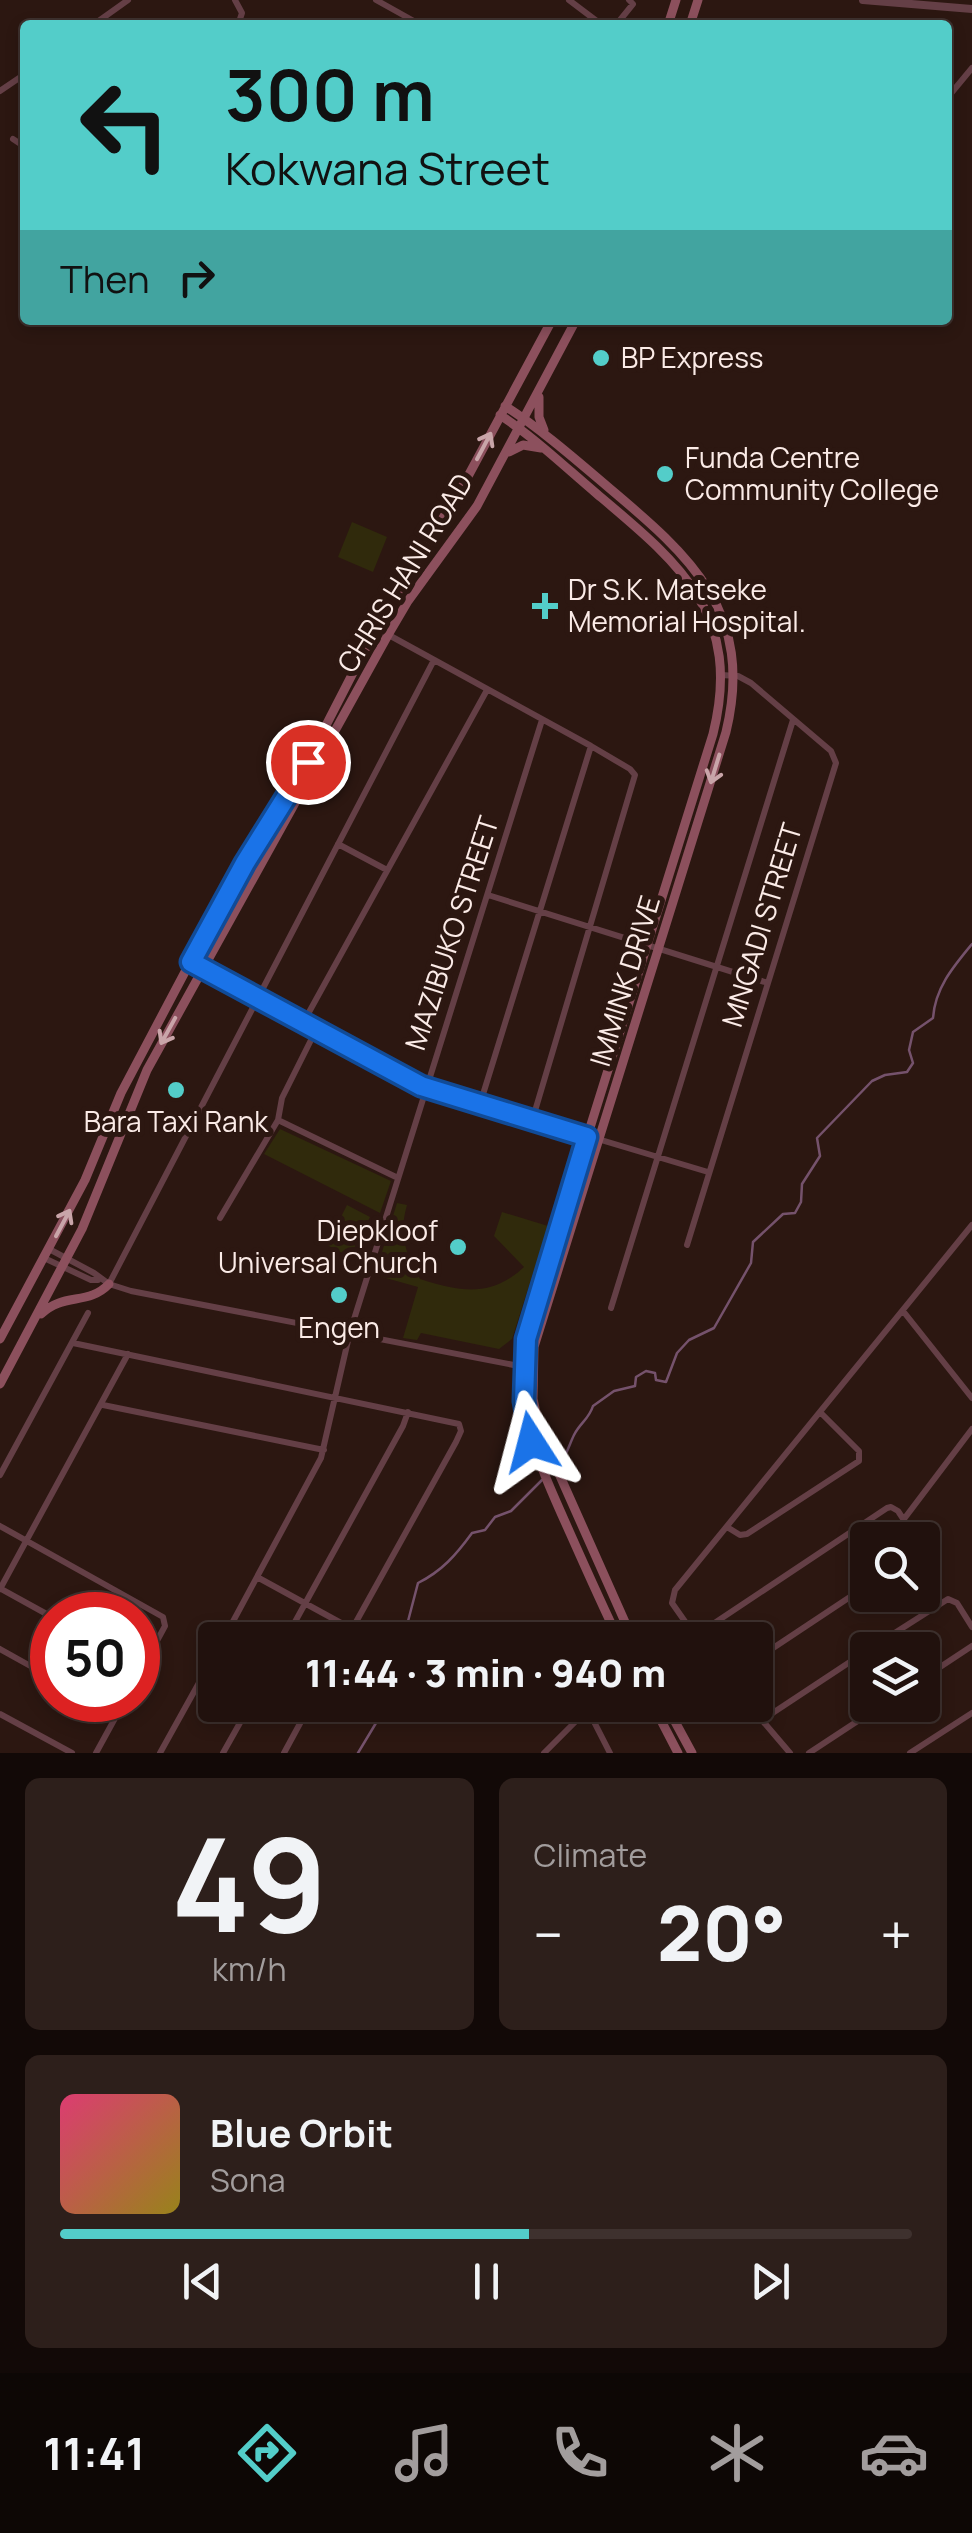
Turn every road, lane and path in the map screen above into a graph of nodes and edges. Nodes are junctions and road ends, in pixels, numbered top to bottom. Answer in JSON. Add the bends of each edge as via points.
{"nodes":[{"id":1,"x":128,"y":0,"type":"edge"},
{"id":2,"x":376,"y":0,"type":"edge"},
{"id":3,"x":569,"y":0,"type":"edge"},
{"id":4,"x":630,"y":0,"type":"edge"},
{"id":5,"x":863,"y":0,"type":"edge"},
{"id":6,"x":972,"y":8,"type":"edge"},
{"id":7,"x":100,"y":20,"type":"edge"},
{"id":8,"x":412,"y":20,"type":"edge"},
{"id":9,"x":595,"y":20,"type":"edge"},
{"id":10,"x":620,"y":20,"type":"edge"},
{"id":11,"x":972,"y":68,"type":"edge"},
{"id":12,"x":952,"y":92,"type":"edge"},
{"id":13,"x":13,"y":140,"type":"dead end"},
{"id":14,"x":20,"y":144,"type":"edge"},
{"id":15,"x":549,"y":325,"type":"edge"},
{"id":16,"x":573,"y":325,"type":"edge"},
{"id":17,"x":540,"y":389,"type":"junction"},
{"id":18,"x":503,"y":411,"type":"junction"},
{"id":19,"x":522,"y":423,"type":"junction"},
{"id":20,"x":550,"y":438,"type":"junction"},
{"id":21,"x":543,"y":448,"type":"junction"},
{"id":22,"x":503,"y":457,"type":"junction"},
{"id":23,"x":376,"y":628,"type":"junction"},
{"id":24,"x":388,"y":635,"type":"junction"},
{"id":25,"x":434,"y":660,"type":"junction"},
{"id":26,"x":721,"y":675,"type":"junction"},
{"id":27,"x":732,"y":675,"type":"junction"},
{"id":28,"x":486,"y":690,"type":"junction"},
{"id":29,"x":542,"y":720,"type":"junction"},
{"id":30,"x":793,"y":720,"type":"junction"},
{"id":31,"x":591,"y":746,"type":"junction"},
{"id":32,"x":338,"y":844,"type":"junction"},
{"id":33,"x":387,"y":870,"type":"junction"},
{"id":34,"x":488,"y":895,"type":"junction"},
{"id":35,"x":539,"y":911,"type":"junction"},
{"id":36,"x":590,"y":927,"type":"junction"},
{"id":37,"x":653,"y":946,"type":"junction"},
{"id":38,"x":191,"y":962,"type":"junction"},
{"id":39,"x":717,"y":966,"type":"junction"},
{"id":40,"x":203,"y":968,"type":"junction"},
{"id":41,"x":768,"y":982,"type":"junction"},
{"id":42,"x":256,"y":998,"type":"junction"},
{"id":43,"x":165,"y":1011,"type":"junction"},
{"id":44,"x":303,"y":1023,"type":"junction"},
{"id":45,"x":316,"y":1030,"type":"junction"},
{"id":46,"x":427,"y":1088,"type":"junction"},
{"id":47,"x":480,"y":1104,"type":"junction"},
{"id":48,"x":278,"y":1120,"type":"junction"},
{"id":49,"x":532,"y":1121,"type":"junction"},
{"id":50,"x":587,"y":1137,"type":"junction"},
{"id":51,"x":599,"y":1140,"type":"junction"},
{"id":52,"x":658,"y":1158,"type":"junction"},
{"id":53,"x":708,"y":1172,"type":"junction"},
{"id":54,"x":398,"y":1178,"type":"junction"},
{"id":55,"x":220,"y":1218,"type":"dead end"},
{"id":56,"x":972,"y":1225,"type":"edge"},
{"id":57,"x":687,"y":1245,"type":"dead end"},
{"id":58,"x":46,"y":1254,"type":"junction"},
{"id":59,"x":65,"y":1263,"type":"junction"},
{"id":60,"x":104,"y":1282,"type":"junction"},
{"id":61,"x":611,"y":1308,"type":"dead end"},
{"id":62,"x":903,"y":1311,"type":"junction"},
{"id":63,"x":88,"y":1314,"type":"dead end"},
{"id":64,"x":35,"y":1319,"type":"junction"},
{"id":65,"x":350,"y":1332,"type":"junction"},
{"id":66,"x":0,"y":1340,"type":"edge"},
{"id":67,"x":73,"y":1343,"type":"junction"},
{"id":68,"x":128,"y":1354,"type":"junction"},
{"id":69,"x":527,"y":1367,"type":"junction"},
{"id":70,"x":972,"y":1383,"type":"edge"},
{"id":71,"x":0,"y":1384,"type":"edge"},
{"id":72,"x":970,"y":1395,"type":"edge"},
{"id":73,"x":336,"y":1397,"type":"junction"},
{"id":74,"x":103,"y":1404,"type":"junction"},
{"id":75,"x":408,"y":1412,"type":"junction"},
{"id":76,"x":820,"y":1412,"type":"junction"},
{"id":77,"x":972,"y":1429,"type":"edge"},
{"id":78,"x":324,"y":1450,"type":"junction"},
{"id":79,"x":0,"y":1475,"type":"edge"},
{"id":80,"x":904,"y":1519,"type":"junction"},
{"id":81,"x":906,"y":1522,"type":"edge"},
{"id":82,"x":0,"y":1526,"type":"edge"},
{"id":83,"x":727,"y":1527,"type":"junction"},
{"id":84,"x":26,"y":1541,"type":"junction"},
{"id":85,"x":257,"y":1578,"type":"junction"},
{"id":86,"x":0,"y":1589,"type":"edge"},
{"id":87,"x":118,"y":1592,"type":"edge"},
{"id":88,"x":850,"y":1598,"type":"edge"},
{"id":89,"x":305,"y":1604,"type":"junction"},
{"id":90,"x":30,"y":1605,"type":"edge"},
{"id":91,"x":232,"y":1622,"type":"edge"},
{"id":92,"x":295,"y":1622,"type":"edge"},
{"id":93,"x":339,"y":1622,"type":"edge"},
{"id":94,"x":356,"y":1622,"type":"edge"},
{"id":95,"x":612,"y":1622,"type":"edge"},
{"id":96,"x":624,"y":1622,"type":"edge"},
{"id":97,"x":684,"y":1622,"type":"edge"},
{"id":98,"x":718,"y":1622,"type":"edge"},
{"id":99,"x":972,"y":1626,"type":"edge"},
{"id":100,"x":895,"y":1632,"type":"edge"},
{"id":101,"x":972,"y":1646,"type":"edge"},
{"id":102,"x":773,"y":1648,"type":"edge"},
{"id":103,"x":0,"y":1650,"type":"edge"},
{"id":104,"x":850,"y":1662,"type":"edge"},
{"id":105,"x":30,"y":1666,"type":"edge"},
{"id":106,"x":940,"y":1666,"type":"edge"},
{"id":107,"x":198,"y":1685,"type":"edge"},
{"id":108,"x":773,"y":1713,"type":"edge"},
{"id":109,"x":972,"y":1713,"type":"edge"},
{"id":110,"x":0,"y":1714,"type":"edge"},
{"id":111,"x":113,"y":1722,"type":"edge"},
{"id":112,"x":240,"y":1722,"type":"edge"},
{"id":113,"x":301,"y":1722,"type":"edge"},
{"id":114,"x":576,"y":1722,"type":"edge"},
{"id":115,"x":594,"y":1722,"type":"edge"},
{"id":116,"x":662,"y":1722,"type":"edge"},
{"id":117,"x":675,"y":1722,"type":"edge"},
{"id":118,"x":764,"y":1722,"type":"edge"},
{"id":119,"x":856,"y":1722,"type":"edge"},
{"id":120,"x":72,"y":1753,"type":"edge"},
{"id":121,"x":96,"y":1753,"type":"edge"},
{"id":122,"x":160,"y":1753,"type":"edge"},
{"id":123,"x":223,"y":1753,"type":"edge"},
{"id":124,"x":284,"y":1753,"type":"edge"},
{"id":125,"x":544,"y":1753,"type":"edge"},
{"id":126,"x":610,"y":1753,"type":"edge"},
{"id":127,"x":678,"y":1753,"type":"edge"},
{"id":128,"x":692,"y":1753,"type":"edge"},
{"id":129,"x":790,"y":1753,"type":"edge"},
{"id":130,"x":810,"y":1753,"type":"edge"},
{"id":131,"x":910,"y":1753,"type":"edge"}],
"edges":[{"from":1,"to":7,"type":"street"},
{"from":2,"to":8,"type":"street"},
{"from":3,"to":9,"type":"street"},
{"from":4,"to":10,"type":"street"},
{"from":5,"to":6,"type":"street"},
{"from":11,"to":12,"type":"street"},
{"from":13,"to":14,"type":"street"},
{"from":15,"to":18,"type":"main road","name":"CHRIS HANI ROAD"},
{"from":16,"to":17,"type":"main road","name":"CHRIS HANI ROAD"},
{"from":17,"to":19,"type":"main road","name":"CHRIS HANI ROAD"},
{"from":17,"to":20,"type":"main road","via":[[539,417]]},
{"from":18,"to":19,"type":"main road"},
{"from":23,"to":18,"type":"main road","name":"CHRIS HANI ROAD","one_way":true},
{"from":19,"to":20,"type":"main road","name":"IMMINK DRIVE"},
{"from":19,"to":21,"type":"main road"},
{"from":19,"to":22,"type":"main road","name":"CHRIS HANI ROAD"},
{"from":20,"to":27,"type":"main road","name":"IMMINK DRIVE","via":[[688,559],[721,616]]},
{"from":21,"to":22,"type":"main road","via":[[518,446]]},
{"from":21,"to":26,"type":"main road","name":"IMMINK DRIVE","via":[[678,566],[711,624]]},
{"from":22,"to":24,"type":"main road","name":"CHRIS HANI ROAD"},
{"from":23,"to":24,"type":"street"},
{"from":23,"to":38,"type":"main road","name":"CHRIS HANI ROAD","via":[[300,776]]},
{"from":24,"to":25,"type":"street"},
{"from":24,"to":40,"type":"main road","name":"CHRIS HANI ROAD"},
{"from":25,"to":28,"type":"street"},
{"from":25,"to":32,"type":"street"},
{"from":26,"to":27,"type":"street"},
{"from":26,"to":37,"type":"main road","name":"IMMINK DRIVE","via":[[713,734]]},
{"from":27,"to":30,"type":"street","name":"MNGADI STREET"},
{"from":27,"to":37,"type":"main road","name":"IMMINK DRIVE","one_way":true,"via":[[726,732]]},
{"from":28,"to":29,"type":"street"},
{"from":28,"to":33,"type":"street"},
{"from":29,"to":31,"type":"street"},
{"from":29,"to":34,"type":"street","name":"MAZIBUKO STREET"},
{"from":30,"to":39,"type":"street"},
{"from":30,"to":41,"type":"street","name":"MNGADI STREET","via":[[836,763]]},
{"from":31,"to":35,"type":"street"},
{"from":31,"to":36,"type":"street","via":[[633,772],[635,782]]},
{"from":32,"to":33,"type":"street"},
{"from":32,"to":42,"type":"street"},
{"from":33,"to":44,"type":"street"},
{"from":34,"to":35,"type":"street"},
{"from":34,"to":46,"type":"street","name":"MAZIBUKO STREET"},
{"from":35,"to":36,"type":"street"},
{"from":35,"to":47,"type":"street"},
{"from":36,"to":37,"type":"street"},
{"from":36,"to":49,"type":"street"},
{"from":37,"to":39,"type":"street"},
{"from":37,"to":50,"type":"main road","name":"IMMINK DRIVE"},
{"from":37,"to":51,"type":"main road","name":"IMMINK DRIVE"},
{"from":38,"to":40,"type":"street"},
{"from":38,"to":43,"type":"main road","name":"CHRIS HANI ROAD"},
{"from":39,"to":41,"type":"street"},
{"from":39,"to":52,"type":"street"},
{"from":40,"to":42,"type":"street"},
{"from":40,"to":43,"type":"main road","via":[[191,972]]},
{"from":40,"to":59,"type":"main road","name":"CHRIS HANI ROAD","one_way":true,"via":[[141,1081]]},
{"from":41,"to":53,"type":"street","name":"MNGADI STREET"},
{"from":42,"to":44,"type":"street"},
{"from":42,"to":60,"type":"street"},
{"from":58,"to":43,"type":"main road","name":"CHRIS HANI ROAD","one_way":true},
{"from":44,"to":45,"type":"street"},
{"from":45,"to":46,"type":"street"},
{"from":45,"to":48,"type":"street"},
{"from":46,"to":47,"type":"street"},
{"from":46,"to":54,"type":"street","name":"MAZIBUKO STREET"},
{"from":47,"to":49,"type":"street"},
{"from":48,"to":54,"type":"street"},
{"from":48,"to":55,"type":"street"},
{"from":49,"to":50,"type":"street"},
{"from":50,"to":51,"type":"street"},
{"from":50,"to":69,"type":"main road","name":"IMMINK DRIVE","via":[[529,1323]]},
{"from":51,"to":52,"type":"street"},
{"from":51,"to":69,"type":"main road","name":"IMMINK DRIVE"},
{"from":52,"to":53,"type":"street"},
{"from":52,"to":61,"type":"street"},
{"from":53,"to":57,"type":"street","name":"MNGADI STREET"},
{"from":54,"to":65,"type":"street","name":"MAZIBUKO STREET"},
{"from":56,"to":62,"type":"street"},
{"from":58,"to":59,"type":"street"},
{"from":58,"to":66,"type":"main road","name":"CHRIS HANI ROAD"},
{"from":59,"to":60,"type":"street"},
{"from":59,"to":64,"type":"main road","name":"CHRIS HANI ROAD"},
{"from":60,"to":64,"type":"main road","via":[[94,1296],[54,1302]]},
{"from":60,"to":65,"type":"street"},
{"from":62,"to":72,"type":"street"},
{"from":62,"to":76,"type":"street"},
{"from":63,"to":67,"type":"street"},
{"from":64,"to":71,"type":"main road","name":"CHRIS HANI ROAD"},
{"from":65,"to":69,"type":"street"},
{"from":65,"to":73,"type":"street","name":"MAZIBUKO STREET"},
{"from":67,"to":68,"type":"street"},
{"from":67,"to":79,"type":"street"},
{"from":68,"to":73,"type":"street"},
{"from":68,"to":74,"type":"street"},
{"from":69,"to":95,"type":"main road","name":"IMMINK DRIVE","via":[[526,1422]]},
{"from":69,"to":96,"type":"main road","name":"IMMINK DRIVE","via":[[540,1432]]},
{"from":70,"to":72,"type":"street"},
{"from":73,"to":75,"type":"street"},
{"from":73,"to":78,"type":"street","name":"MAZIBUKO STREET"},
{"from":74,"to":78,"type":"street"},
{"from":74,"to":84,"type":"street"},
{"from":75,"to":89,"type":"street"},
{"from":75,"to":94,"type":"street","via":[[456,1422],[460,1434]]},
{"from":76,"to":83,"type":"street"},
{"from":76,"to":83,"type":"street","via":[[859,1451],[859,1461],[747,1534]]},
{"from":77,"to":80,"type":"street"},
{"from":78,"to":85,"type":"street","name":"MAZIBUKO STREET"},
{"from":80,"to":81,"type":"street"},
{"from":80,"to":98,"type":"street","via":[[887,1508]]},
{"from":82,"to":84,"type":"street"},
{"from":83,"to":97,"type":"street","via":[[672,1596]]},
{"from":84,"to":86,"type":"street"},
{"from":84,"to":87,"type":"street"},
{"from":85,"to":89,"type":"street"},
{"from":85,"to":91,"type":"street","name":"MAZIBUKO STREET"},
{"from":86,"to":90,"type":"street"},
{"from":88,"to":102,"type":"street"},
{"from":89,"to":92,"type":"street"},
{"from":89,"to":93,"type":"street"},
{"from":99,"to":100,"type":"street","via":[[955,1601],[945,1599]]},
{"from":101,"to":106,"type":"street"},
{"from":103,"to":105,"type":"street"},
{"from":104,"to":108,"type":"street"},
{"from":107,"to":122,"type":"street"},
{"from":109,"to":131,"type":"street"},
{"from":110,"to":120,"type":"street"},
{"from":111,"to":121,"type":"street"},
{"from":112,"to":123,"type":"street"},
{"from":113,"to":124,"type":"street"},
{"from":114,"to":125,"type":"street"},
{"from":115,"to":126,"type":"street"},
{"from":116,"to":127,"type":"main road"},
{"from":117,"to":128,"type":"main road"},
{"from":118,"to":129,"type":"street"},
{"from":119,"to":130,"type":"street"}]}
